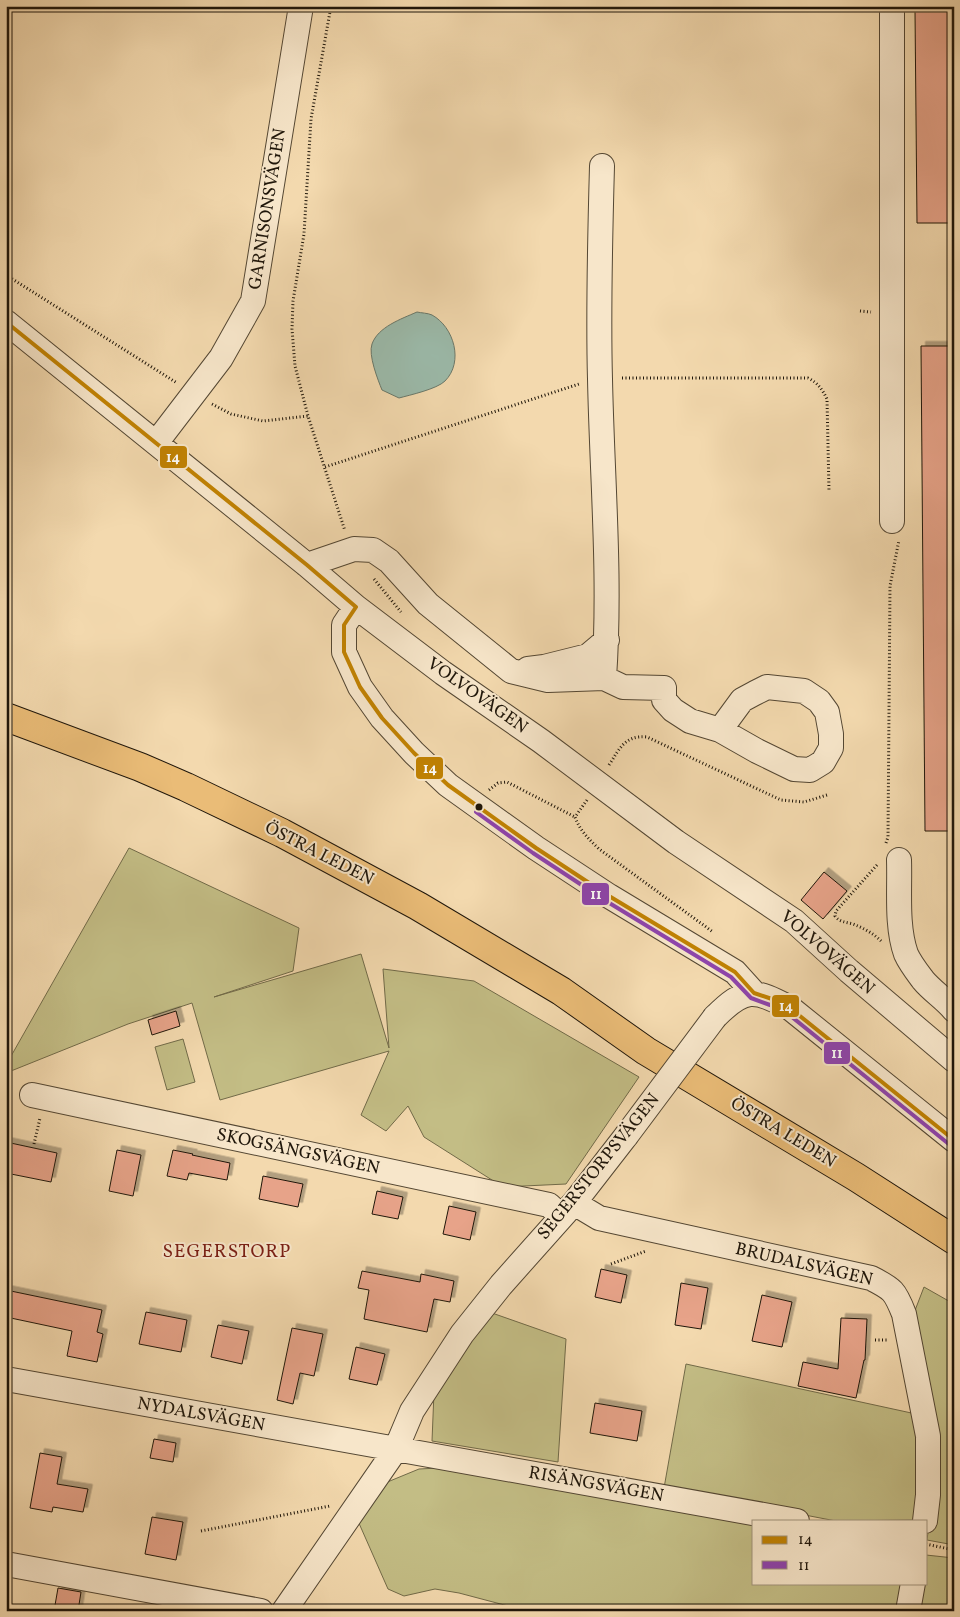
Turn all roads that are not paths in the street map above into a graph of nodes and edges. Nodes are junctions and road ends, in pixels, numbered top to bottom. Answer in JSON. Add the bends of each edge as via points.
{"nodes":[{"id":1,"x":301,"y":6,"type":"edge"},
{"id":2,"x":892,"y":6,"type":"edge"},
{"id":3,"x":602,"y":166,"type":"dead end"},
{"id":4,"x":6,"y":322,"type":"edge"},
{"id":5,"x":156,"y":443,"type":"junction"},
{"id":6,"x":896,"y":530,"type":"road end"},
{"id":7,"x":308,"y":565,"type":"junction"},
{"id":8,"x":356,"y":606,"type":"junction"},
{"id":9,"x":607,"y":640,"type":"junction"},
{"id":10,"x":511,"y":671,"type":"junction"},
{"id":11,"x":604,"y":678,"type":"junction"},
{"id":12,"x":6,"y":717,"type":"edge"},
{"id":13,"x":6,"y":730,"type":"edge"},
{"id":14,"x":720,"y":730,"type":"junction"},
{"id":15,"x":888,"y":856,"type":"road end"},
{"id":16,"x":754,"y":992,"type":"junction"},
{"id":17,"x":954,"y":1010,"type":"edge"},
{"id":18,"x":612,"y":1027,"type":"junction"},
{"id":19,"x":954,"y":1060,"type":"edge"},
{"id":20,"x":38,"y":1097,"type":"road end"},
{"id":21,"x":954,"y":1140,"type":"edge"},
{"id":22,"x":568,"y":1209,"type":"junction"},
{"id":23,"x":954,"y":1240,"type":"edge"},
{"id":24,"x":6,"y":1379,"type":"edge"},
{"id":25,"x":396,"y":1449,"type":"junction"},
{"id":26,"x":791,"y":1520,"type":"edge"},
{"id":27,"x":925,"y":1520,"type":"edge"},
{"id":28,"x":6,"y":1564,"type":"edge"},
{"id":29,"x":913,"y":1584,"type":"edge"},
{"id":30,"x":262,"y":1611,"type":"edge"},
{"id":31,"x":284,"y":1611,"type":"edge"},
{"id":32,"x":908,"y":1611,"type":"edge"}],
"edges":[{"from":1,"to":5,"type":"street","name":"GARNISONSVÄGEN","via":[[253,301],[221,358]]},
{"from":2,"to":6,"type":"street"},
{"from":3,"to":9,"type":"street","via":[[599,287]]},
{"from":4,"to":5,"type":"street","name":"VOLVOVÄGEN"},
{"from":5,"to":7,"type":"street","name":"VOLVOVÄGEN"},
{"from":7,"to":8,"type":"street","name":"VOLVOVÄGEN"},
{"from":7,"to":10,"type":"street","via":[[354,549],[372,550],[389,561],[428,604]]},
{"from":8,"to":16,"type":"street","via":[[344,626],[344,652],[360,687],[382,718],[448,786],[610,896],[735,972]]},
{"from":8,"to":19,"type":"street","name":"VOLVOVÄGEN","via":[[676,842],[794,921]]},
{"from":9,"to":10,"type":"street","via":[[588,656]]},
{"from":9,"to":11,"type":"street"},
{"from":10,"to":11,"type":"street","via":[[548,680]]},
{"from":11,"to":14,"type":"street","via":[[623,687],[664,688],[664,700],[673,710],[690,721]]},
{"from":12,"to":18,"type":"highway","name":"ÖSTRA LEDEN","via":[[148,770],[290,838],[465,933],[561,991]]},
{"from":13,"to":18,"type":"highway","name":"ÖSTRA LEDEN","via":[[192,805],[288,850],[557,1002]]},
{"from":14,"to":14,"type":"street","via":[[794,769],[810,770],[823,762],[831,748],[827,712],[804,691],[768,687],[755,693],[742,700]]},
{"from":15,"to":17,"type":"street","via":[[906,954],[925,982]]},
{"from":16,"to":21,"type":"street","via":[[790,1008]]},
{"from":16,"to":22,"type":"street","name":"SEGERSTORPSVÄGEN","bridge":true,"via":[[731,1001],[715,1017]]},
{"from":18,"to":23,"type":"highway","name":"ÖSTRA LEDEN"},
{"from":20,"to":22,"type":"street","name":"SKOGSÄNGSVÄGEN"},
{"from":22,"to":25,"type":"street","name":"SEGERSTORPSVÄGEN","via":[[500,1285],[462,1334],[412,1411]]},
{"from":22,"to":27,"type":"street","name":"BRUDALSVÄGEN","via":[[871,1278],[891,1288],[904,1314],[928,1436]]},
{"from":24,"to":25,"type":"street","name":"NYDALSVÄGEN"},
{"from":25,"to":26,"type":"street","name":"RISÄNGSVÄGEN"},
{"from":25,"to":31,"type":"street","name":"SEGERSTORPSVÄGEN"},
{"from":28,"to":30,"type":"street"},
{"from":29,"to":32,"type":"street"}]}
